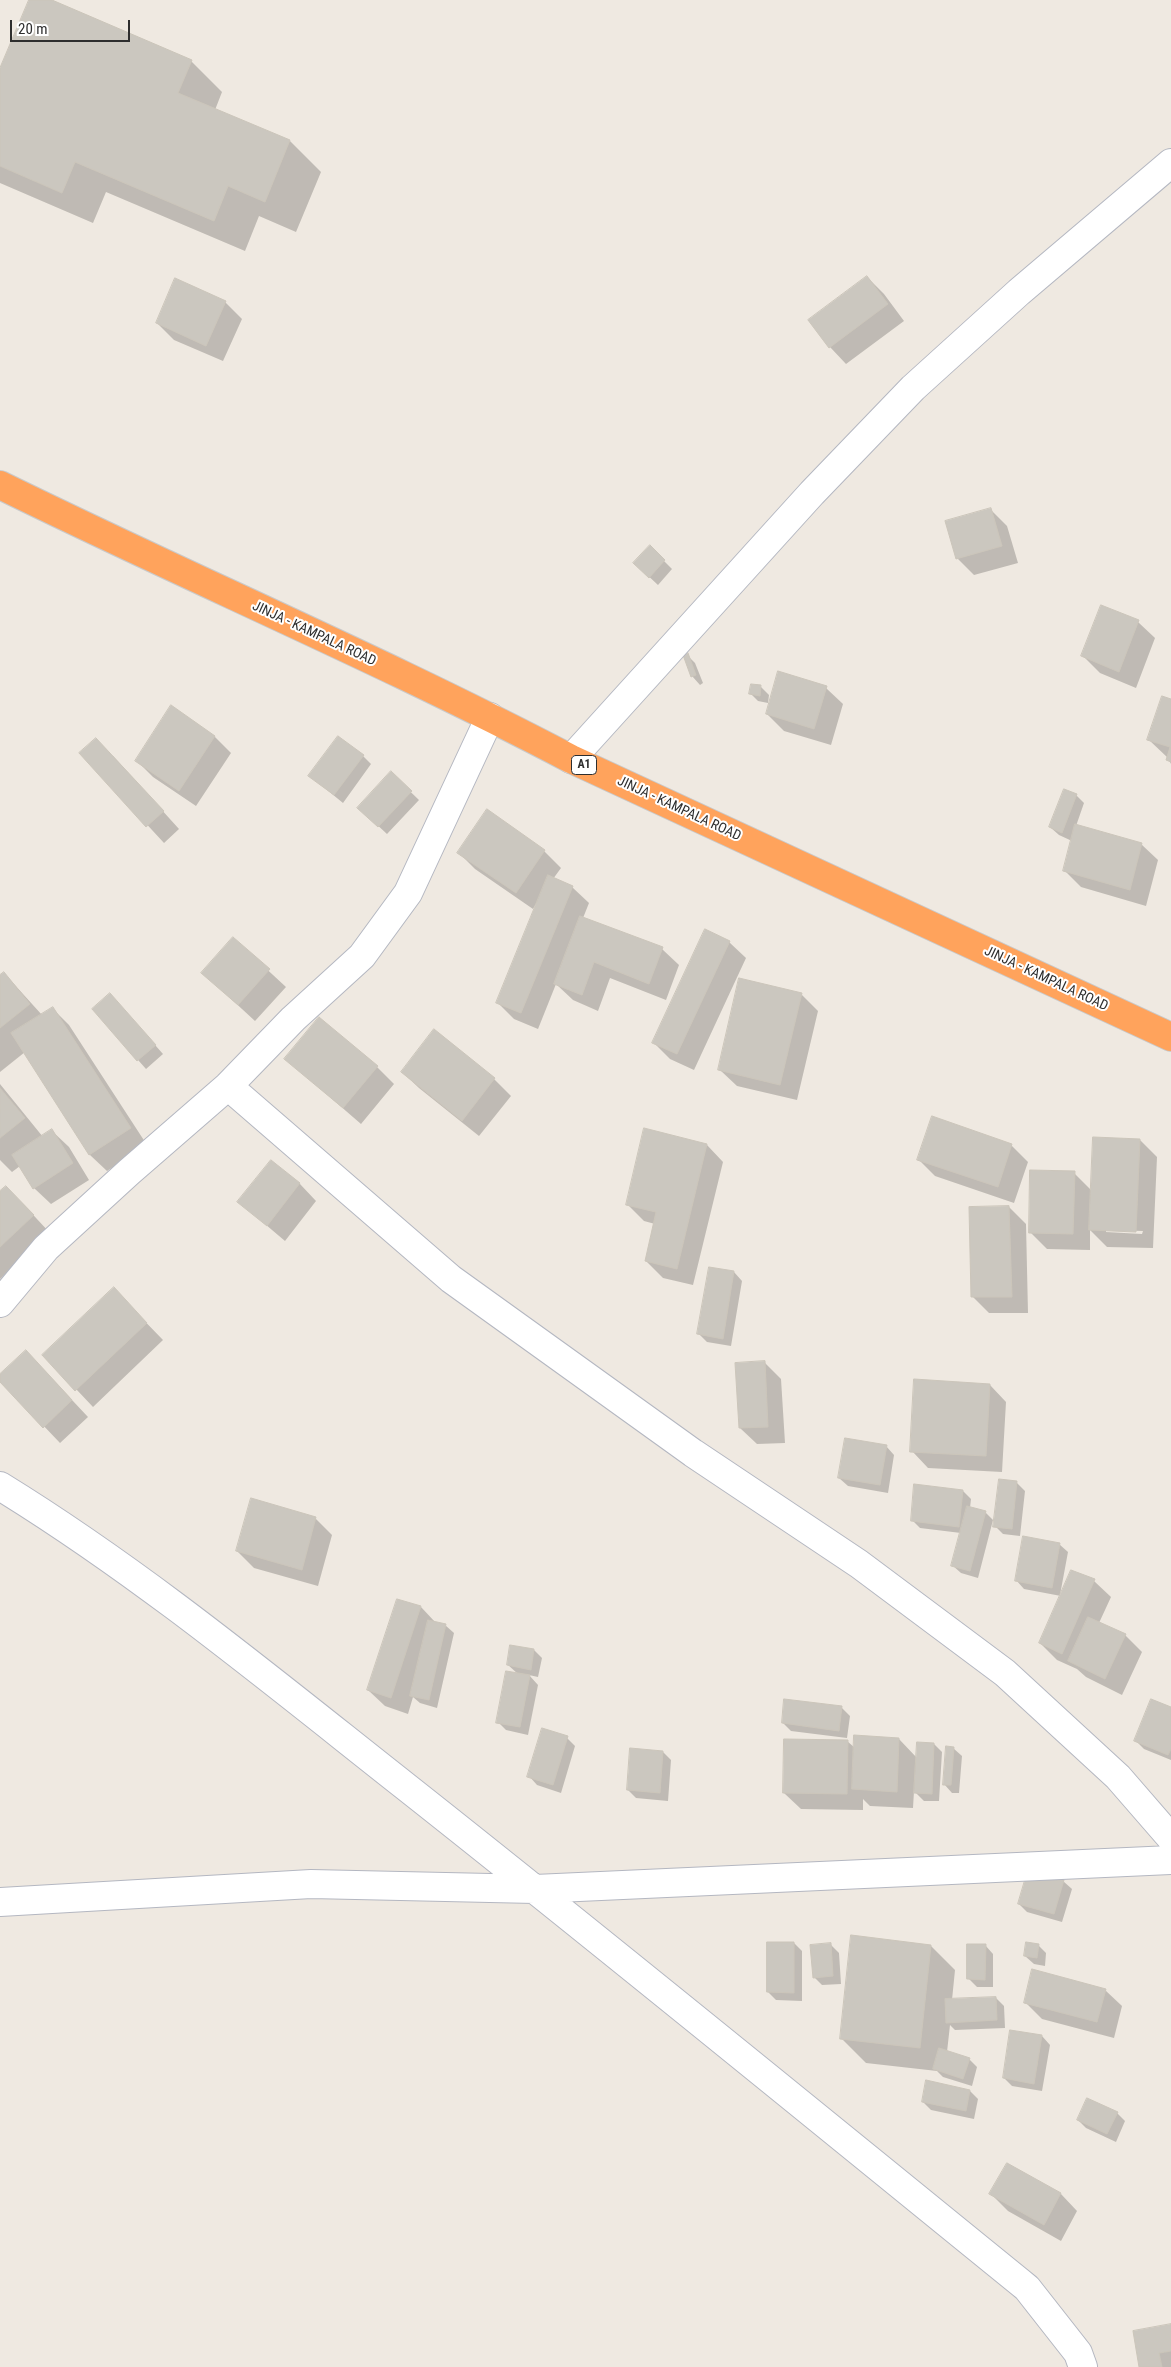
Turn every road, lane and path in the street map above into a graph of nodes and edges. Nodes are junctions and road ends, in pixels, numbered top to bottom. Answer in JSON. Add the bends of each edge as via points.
{"nodes":[{"id":1,"x":1171,"y":163,"type":"edge"},
{"id":2,"x":0,"y":486,"type":"edge"},
{"id":3,"x":490,"y":716,"type":"junction"},
{"id":4,"x":571,"y":759,"type":"junction"},
{"id":5,"x":1171,"y":1037,"type":"edge"},
{"id":6,"x":228,"y":1086,"type":"junction"},
{"id":7,"x":0,"y":1303,"type":"edge"},
{"id":8,"x":0,"y":1486,"type":"edge"},
{"id":9,"x":1171,"y":1838,"type":"edge"},
{"id":10,"x":1171,"y":1860,"type":"edge"},
{"id":11,"x":536,"y":1889,"type":"junction"},
{"id":12,"x":0,"y":1902,"type":"edge"},
{"id":13,"x":1083,"y":2367,"type":"edge"}],
"edges":[{"from":1,"to":4,"type":"street","via":[[1019,292],[913,388],[812,493]]},
{"from":2,"to":3,"type":"highway","name":"JINJA - KAMPALA ROAD","number":"A1"},
{"from":3,"to":4,"type":"highway","name":"JINJA - KAMPALA ROAD","number":"A1"},
{"from":3,"to":6,"type":"street","via":[[408,893],[362,956],[293,1019]]},
{"from":4,"to":5,"type":"highway","name":"JINJA - KAMPALA ROAD","number":"A1"},
{"from":6,"to":7,"type":"street","via":[[46,1248]]},
{"from":6,"to":9,"type":"street","via":[[451,1279],[693,1453],[859,1564],[1005,1672],[1118,1777]]},
{"from":8,"to":11,"type":"street","via":[[51,1518],[233,1650]]},
{"from":10,"to":11,"type":"street"},
{"from":11,"to":12,"type":"street","via":[[310,1884]]},
{"from":11,"to":13,"type":"street","via":[[1027,2288],[1078,2353]]}]}
